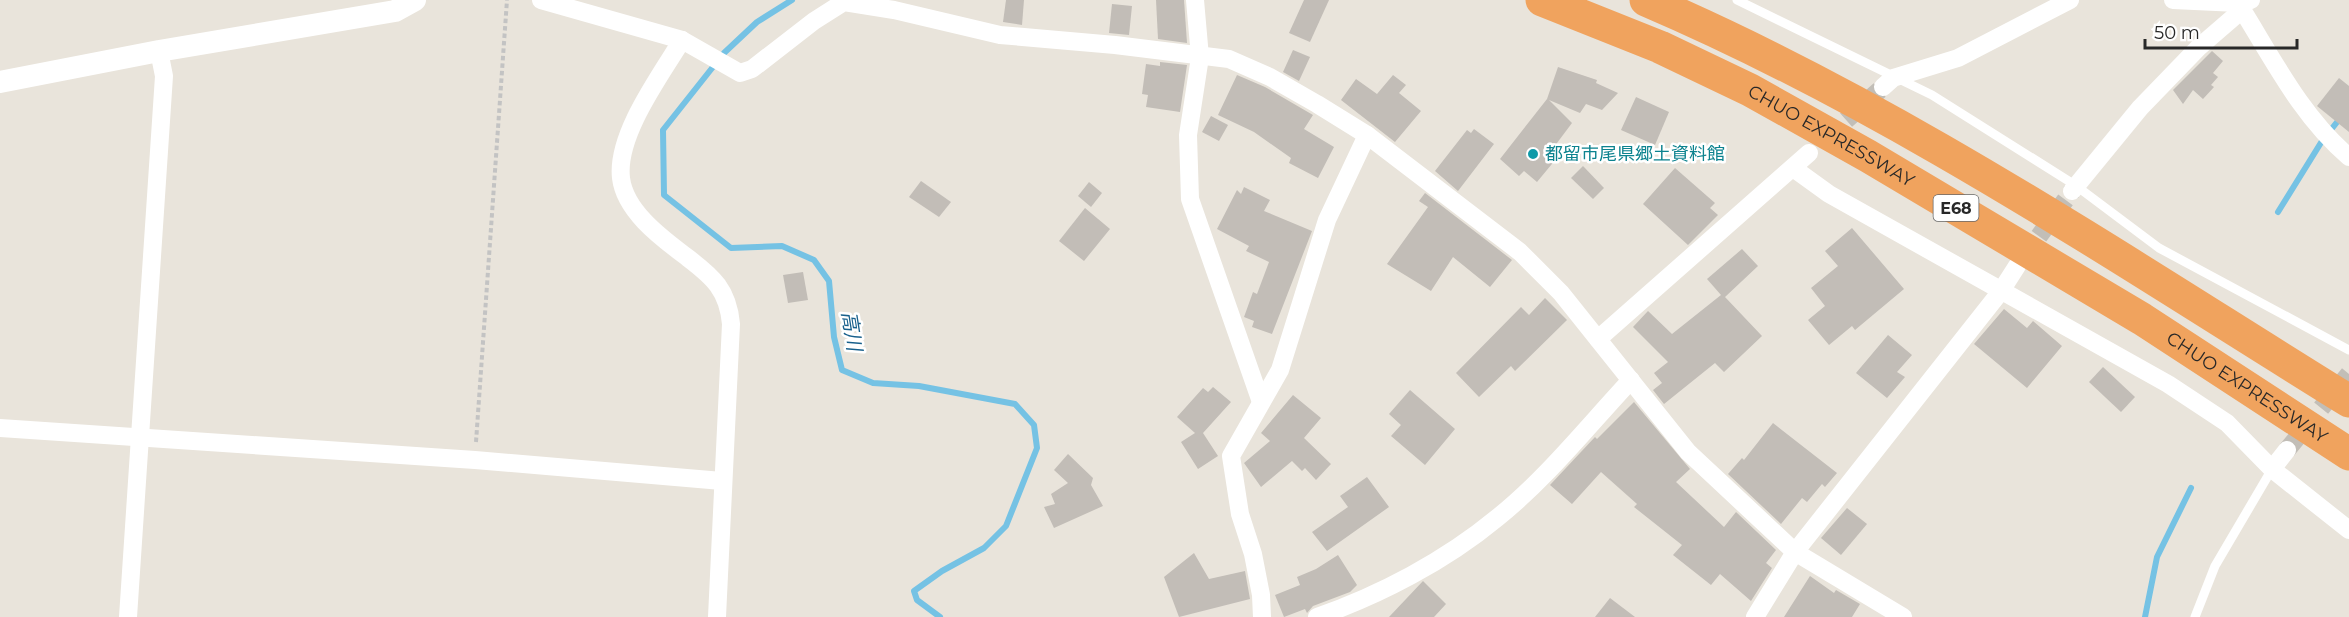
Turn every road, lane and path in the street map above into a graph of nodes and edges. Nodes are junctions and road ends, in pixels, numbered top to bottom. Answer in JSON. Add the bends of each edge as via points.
{"nodes":[{"id":1,"x":416,"y":0,"type":"edge"},
{"id":2,"x":507,"y":0,"type":"edge"},
{"id":3,"x":541,"y":0,"type":"edge"},
{"id":4,"x":1195,"y":0,"type":"edge"},
{"id":5,"x":1542,"y":0,"type":"edge"},
{"id":6,"x":1646,"y":0,"type":"edge"},
{"id":7,"x":1737,"y":0,"type":"edge"},
{"id":8,"x":2070,"y":0,"type":"edge"},
{"id":9,"x":2173,"y":0,"type":"edge"},
{"id":10,"x":2243,"y":4,"type":"edge"},
{"id":11,"x":687,"y":44,"type":"junction"},
{"id":12,"x":159,"y":51,"type":"junction"},
{"id":13,"x":1200,"y":57,"type":"junction"},
{"id":14,"x":0,"y":82,"type":"edge"},
{"id":15,"x":1888,"y":82,"type":"junction"},
{"id":16,"x":1367,"y":135,"type":"junction"},
{"id":17,"x":1809,"y":153,"type":"dead end"},
{"id":18,"x":2349,"y":157,"type":"edge"},
{"id":19,"x":1793,"y":168,"type":"junction"},
{"id":20,"x":2073,"y":188,"type":"junction"},
{"id":21,"x":2017,"y":266,"type":"tunnel mouth"},
{"id":22,"x":2164,"y":284,"type":"junction"},
{"id":23,"x":2001,"y":291,"type":"junction"},
{"id":24,"x":1598,"y":339,"type":"junction"},
{"id":25,"x":2288,"y":350,"type":"dead end"},
{"id":26,"x":2349,"y":350,"type":"edge"},
{"id":27,"x":1631,"y":380,"type":"junction"},
{"id":28,"x":2349,"y":401,"type":"edge"},
{"id":29,"x":1261,"y":402,"type":"junction"},
{"id":30,"x":0,"y":428,"type":"edge"},
{"id":31,"x":141,"y":436,"type":"junction"},
{"id":32,"x":2287,"y":450,"type":"tunnel mouth"},
{"id":33,"x":2339,"y":454,"type":"edge"},
{"id":34,"x":475,"y":460,"type":"junction"},
{"id":35,"x":2272,"y":469,"type":"junction"},
{"id":36,"x":722,"y":481,"type":"junction"},
{"id":37,"x":2349,"y":530,"type":"edge"},
{"id":38,"x":1795,"y":552,"type":"junction"},
{"id":39,"x":128,"y":617,"type":"edge"},
{"id":40,"x":717,"y":617,"type":"edge"},
{"id":41,"x":1262,"y":617,"type":"edge"},
{"id":42,"x":1317,"y":617,"type":"edge"},
{"id":43,"x":1755,"y":617,"type":"edge"},
{"id":44,"x":1903,"y":617,"type":"edge"},
{"id":45,"x":2195,"y":617,"type":"edge"}],
"edges":[{"from":1,"to":12,"type":"street","via":[[395,11]]},
{"from":2,"to":34,"type":"path"},
{"from":3,"to":11,"type":"street"},
{"from":4,"to":13,"type":"street"},
{"from":5,"to":33,"type":"highway","name":"CHUO EXPRESSWAY","number":"E68","via":[[1660,47],[1750,90],[1868,156],[2252,390]]},
{"from":6,"to":22,"type":"highway","number":"E68","via":[[1789,65]]},
{"from":7,"to":15,"type":"lane"},
{"from":8,"to":15,"type":"street","via":[[1958,58]]},
{"from":9,"to":10,"type":"street"},
{"from":10,"to":18,"type":"street","via":[[2301,105]]},
{"from":10,"to":20,"type":"street","via":[[2140,108]]},
{"from":11,"to":13,"type":"street","via":[[740,73],[752,69],[844,2],[1000,35]]},
{"from":11,"to":36,"type":"street","via":[[636,118],[624,152],[621,178],[630,203],[648,225],[705,271],[729,305]]},
{"from":12,"to":14,"type":"street"},
{"from":12,"to":31,"type":"street","via":[[164,76]]},
{"from":13,"to":16,"type":"street","via":[[1229,59],[1270,76]]},
{"from":13,"to":29,"type":"street","via":[[1188,135],[1190,199]]},
{"from":15,"to":20,"type":"lane","via":[[1932,95]]},
{"from":16,"to":24,"type":"street","via":[[1520,252],[1561,293]]},
{"from":16,"to":29,"type":"street","via":[[1327,220],[1280,370]]},
{"from":17,"to":19,"type":"street"},
{"from":19,"to":23,"type":"street","via":[[1828,194]]},
{"from":19,"to":24,"type":"street"},
{"from":20,"to":26,"type":"lane","via":[[2159,248]]},
{"from":21,"to":23,"type":"street"},
{"from":22,"to":25,"type":"lane"},
{"from":22,"to":28,"type":"highway","number":"E68"},
{"from":23,"to":35,"type":"street","via":[[2168,384],[2227,423]]},
{"from":23,"to":38,"type":"street"},
{"from":24,"to":27,"type":"street"},
{"from":27,"to":38,"type":"street","via":[[1688,452]]},
{"from":27,"to":42,"type":"street","via":[[1498,518],[1473,537],[1393,585]]},
{"from":29,"to":41,"type":"street","via":[[1231,456],[1240,514],[1261,595]]},
{"from":30,"to":31,"type":"street"},
{"from":31,"to":34,"type":"street"},
{"from":31,"to":39,"type":"street"},
{"from":32,"to":35,"type":"street"},
{"from":34,"to":36,"type":"street"},
{"from":35,"to":37,"type":"street"},
{"from":35,"to":45,"type":"lane","via":[[2215,566]]},
{"from":36,"to":40,"type":"street"},
{"from":38,"to":43,"type":"street"},
{"from":38,"to":44,"type":"street"}]}
